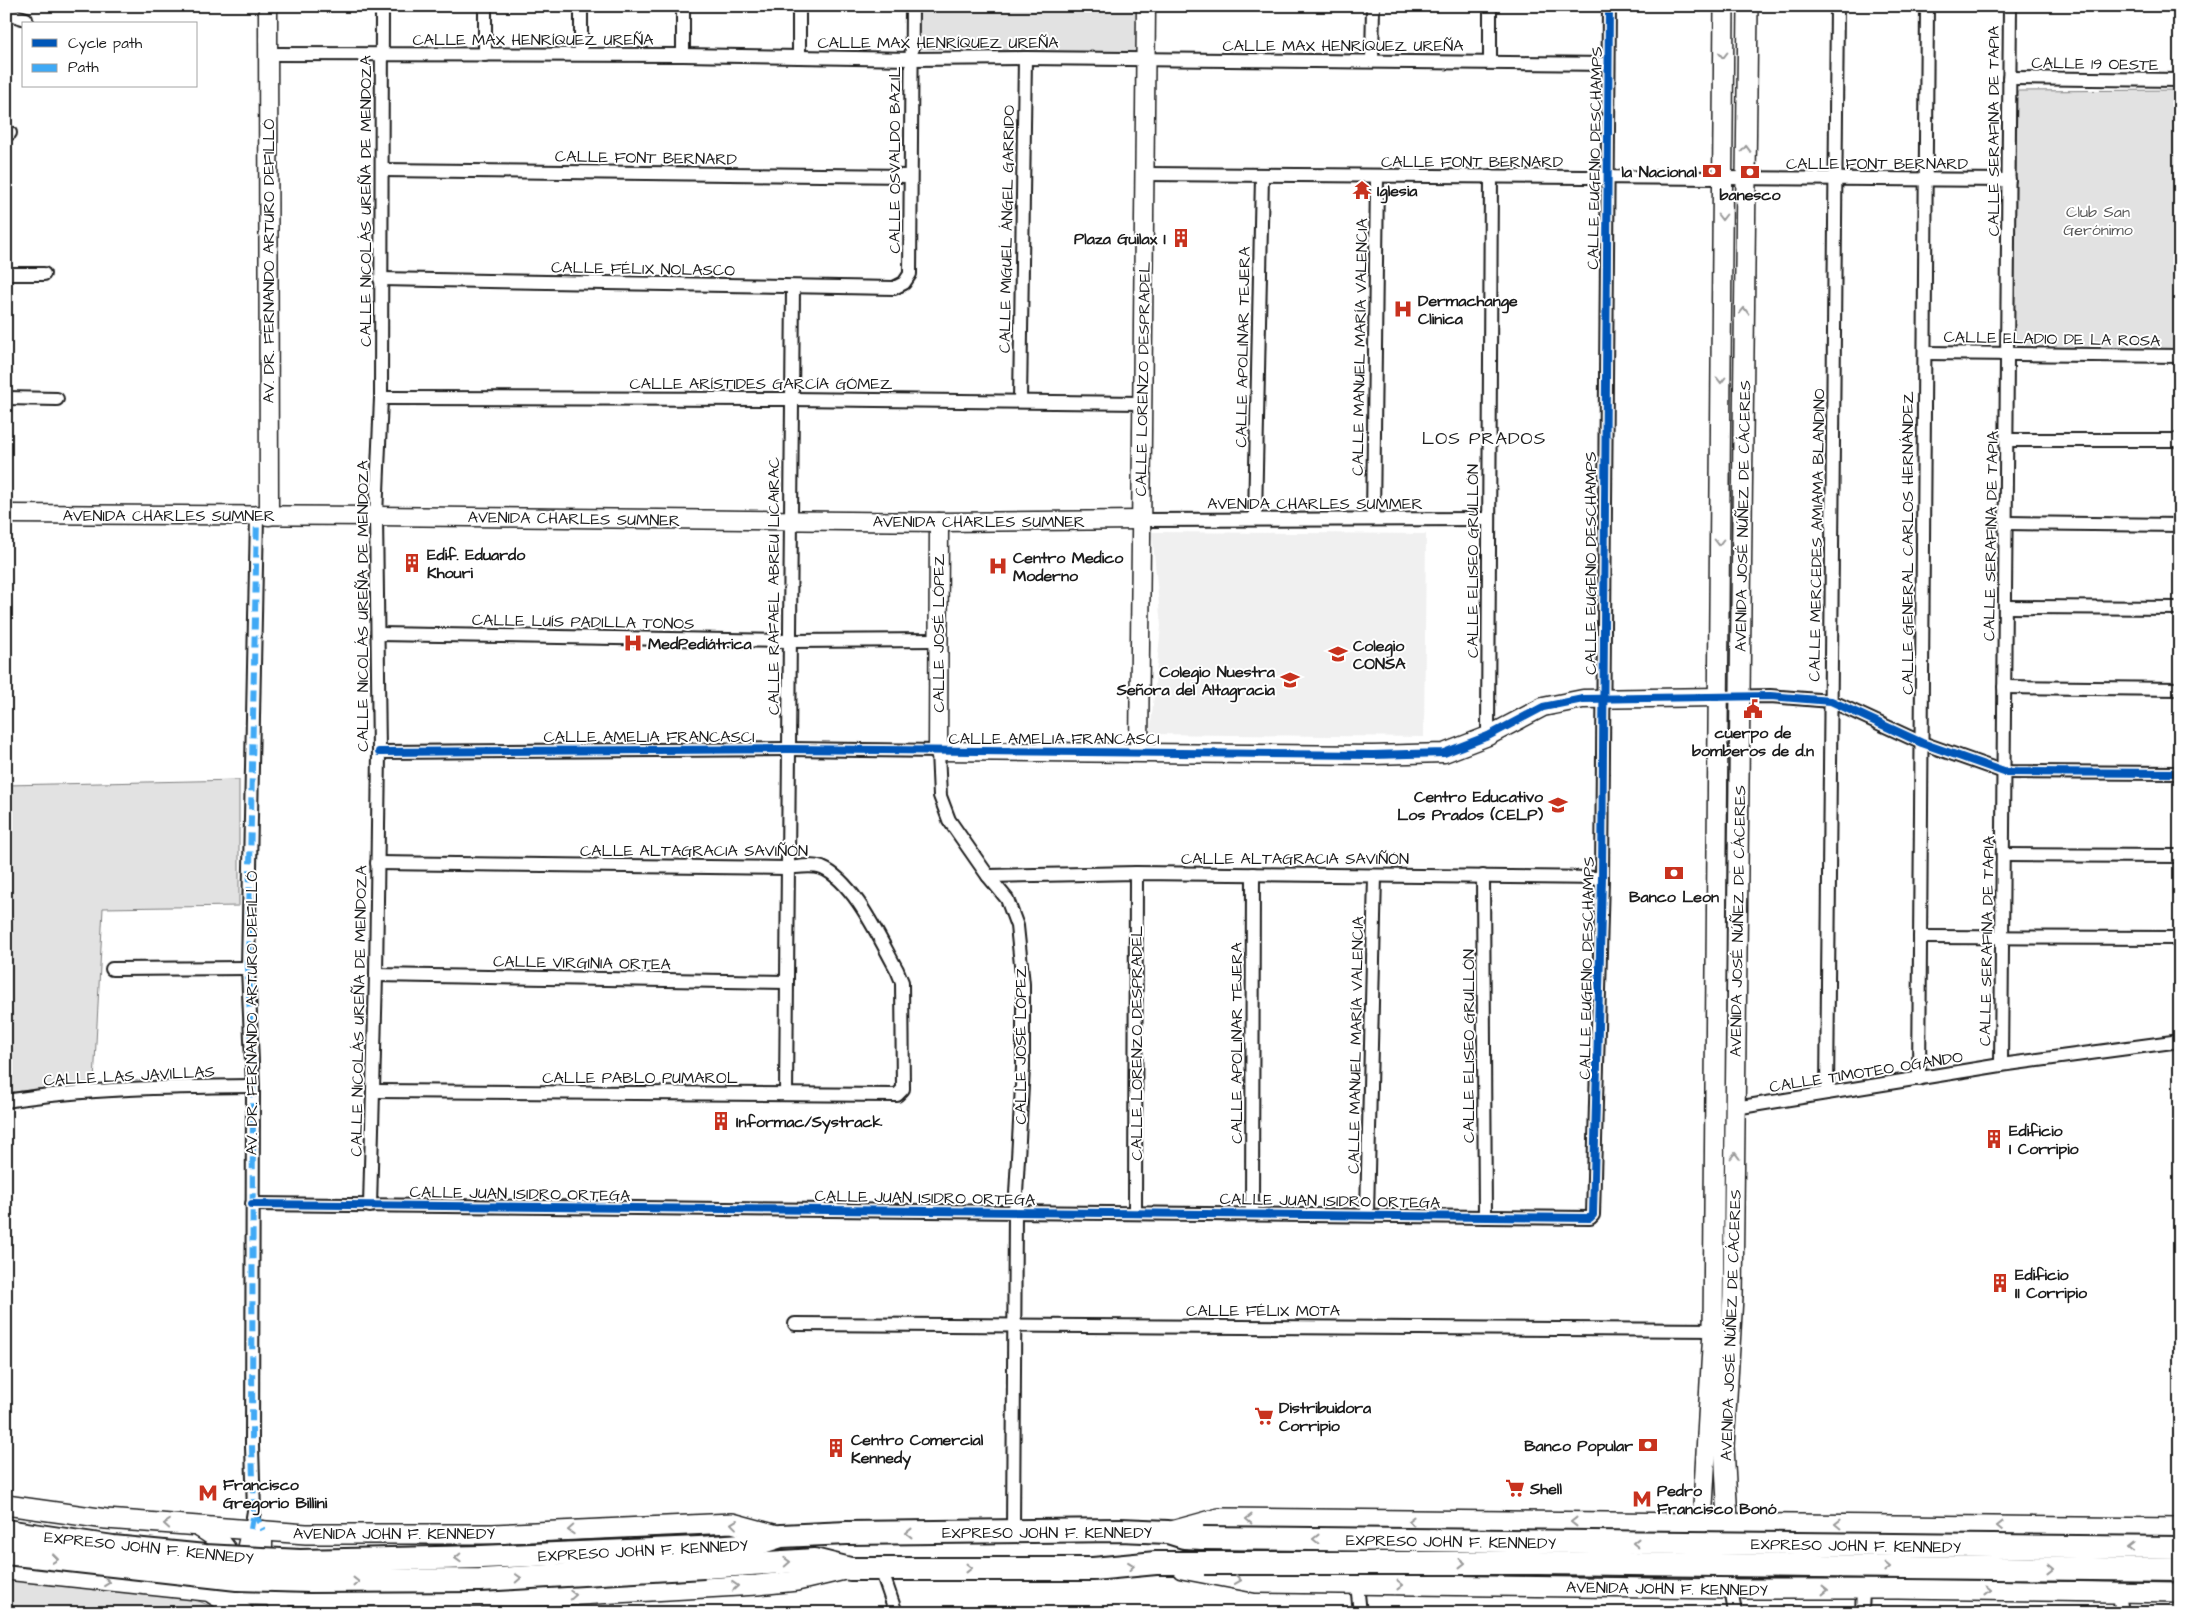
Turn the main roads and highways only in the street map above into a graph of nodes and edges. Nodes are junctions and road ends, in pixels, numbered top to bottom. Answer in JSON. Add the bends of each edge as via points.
{"nodes":[{"id":1,"x":1724,"y":6,"type":"edge"},
{"id":2,"x":1748,"y":6,"type":"edge"},
{"id":3,"x":1722,"y":1330,"type":"junction"},
{"id":4,"x":6,"y":1505,"type":"edge"},
{"id":5,"x":1643,"y":1522,"type":"junction"},
{"id":6,"x":1702,"y":1523,"type":"junction"},
{"id":7,"x":1728,"y":1523,"type":"junction"},
{"id":8,"x":1792,"y":1523,"type":"junction"},
{"id":9,"x":198,"y":1526,"type":"junction"},
{"id":10,"x":6,"y":1531,"type":"edge"},
{"id":11,"x":1168,"y":1532,"type":"junction"},
{"id":12,"x":2178,"y":1532,"type":"edge"},
{"id":13,"x":306,"y":1534,"type":"junction"},
{"id":14,"x":781,"y":1536,"type":"junction"},
{"id":15,"x":6,"y":1553,"type":"edge"},
{"id":16,"x":701,"y":1557,"type":"junction"},
{"id":17,"x":1156,"y":1563,"type":"junction"},
{"id":18,"x":850,"y":1569,"type":"junction"},
{"id":19,"x":6,"y":1570,"type":"edge"},
{"id":20,"x":2180,"y":1570,"type":"edge"},
{"id":21,"x":1647,"y":1588,"type":"junction"},
{"id":22,"x":1731,"y":1589,"type":"junction"},
{"id":23,"x":1787,"y":1590,"type":"junction"},
{"id":24,"x":204,"y":1591,"type":"junction"},
{"id":25,"x":2180,"y":1593,"type":"edge"},
{"id":26,"x":307,"y":1596,"type":"junction"},
{"id":27,"x":358,"y":1597,"type":"junction"},
{"id":28,"x":244,"y":1604,"type":"edge"},
{"id":29,"x":323,"y":1613,"type":"edge"}],
"edges":[{"from":1,"to":3,"type":"main road","name":"AVENIDA JOSÉ NÚÑEZ DE CÁCERES","one_way":true,"via":[[1718,697]]},
{"from":3,"to":2,"type":"main road","name":"AVENIDA JOSÉ NÚÑEZ DE CÁCERES","one_way":true,"via":[[1735,1108]]},
{"from":3,"to":6,"type":"main road","name":"AVENIDA JOSÉ NÚÑEZ DE CÁCERES"},
{"from":3,"to":7,"type":"main road","name":"AVENIDA JOSÉ NÚÑEZ DE CÁCERES"},
{"from":9,"to":4,"type":"main road","name":"AVENIDA JOHN F. KENNEDY","one_way":true,"via":[[106,1519]]},
{"from":5,"to":6,"type":"main road"},
{"from":5,"to":11,"type":"main road","one_way":true,"via":[[1219,1518]]},
{"from":5,"to":21,"type":"main road","via":[[1675,1531],[1683,1537],[1688,1553],[1686,1568],[1679,1576]]},
{"from":6,"to":7,"type":"main road"},
{"from":6,"to":22,"type":"main road","name":"AVENIDA JOSÉ NÚÑEZ DE CÁCERES","via":[[1702,1551],[1709,1570]]},
{"from":7,"to":8,"type":"main road"},
{"from":7,"to":22,"type":"main road","name":"AVENIDA JOSÉ NÚÑEZ DE CÁCERES"},
{"from":12,"to":8,"type":"main road","one_way":true},
{"from":8,"to":23,"type":"main road","via":[[1756,1536],[1749,1552],[1750,1570]]},
{"from":9,"to":13,"type":"main road","name":"AVENIDA JOHN F. KENNEDY","via":[[256,1523]]},
{"from":9,"to":24,"type":"main road","via":[[223,1544],[230,1560],[222,1581]]},
{"from":16,"to":10,"type":"highway","name":"EXPRESO JOHN F. KENNEDY","one_way":true,"bridge":true,"via":[[518,1556],[300,1561],[205,1556]]},
{"from":12,"to":11,"type":"highway","name":"EXPRESO JOHN F. KENNEDY","one_way":true,"bridge":true,"via":[[1203,1538]]},
{"from":11,"to":14,"type":"highway","name":"EXPRESO JOHN F. KENNEDY","one_way":true,"via":[[1013,1531]]},
{"from":14,"to":13,"type":"main road","name":"AVENIDA JOHN F. KENNEDY","one_way":true,"via":[[732,1523],[493,1534]]},
{"from":13,"to":26,"type":"main road","via":[[291,1545],[286,1566],[293,1583]]},
{"from":14,"to":16,"type":"highway","name":"EXPRESO JOHN F. KENNEDY"},
{"from":15,"to":16,"type":"highway","name":"EXPRESO JOHN F. KENNEDY","one_way":true,"bridge":true,"via":[[236,1579],[310,1581],[480,1580]]},
{"from":16,"to":18,"type":"highway","name":"EXPRESO JOHN F. KENNEDY","one_way":true,"via":[[814,1560]]},
{"from":18,"to":17,"type":"highway","name":"EXPRESO JOHN F. KENNEDY","one_way":true,"via":[[1093,1569]]},
{"from":17,"to":20,"type":"highway","name":"EXPRESO JOHN F. KENNEDY","one_way":true,"bridge":true,"via":[[1538,1563]]},
{"from":17,"to":21,"type":"main road","name":"AVENIDA JOHN F. KENNEDY","one_way":true,"via":[[1256,1583]]},
{"from":27,"to":18,"type":"main road","one_way":true,"via":[[478,1598],[638,1592],[797,1581]]},
{"from":19,"to":24,"type":"main road","one_way":true},
{"from":21,"to":22,"type":"main road","name":"AVENIDA JOHN F. KENNEDY"},
{"from":22,"to":23,"type":"main road","name":"AVENIDA JOHN F. KENNEDY"},
{"from":23,"to":25,"type":"main road","name":"AVENIDA JOHN F. KENNEDY","one_way":true},
{"from":24,"to":28,"type":"main road","via":[[230,1603]]},
{"from":26,"to":27,"type":"main road"},
{"from":26,"to":28,"type":"main road","via":[[272,1595]]},
{"from":27,"to":29,"type":"main road","via":[[336,1604]]}]}
